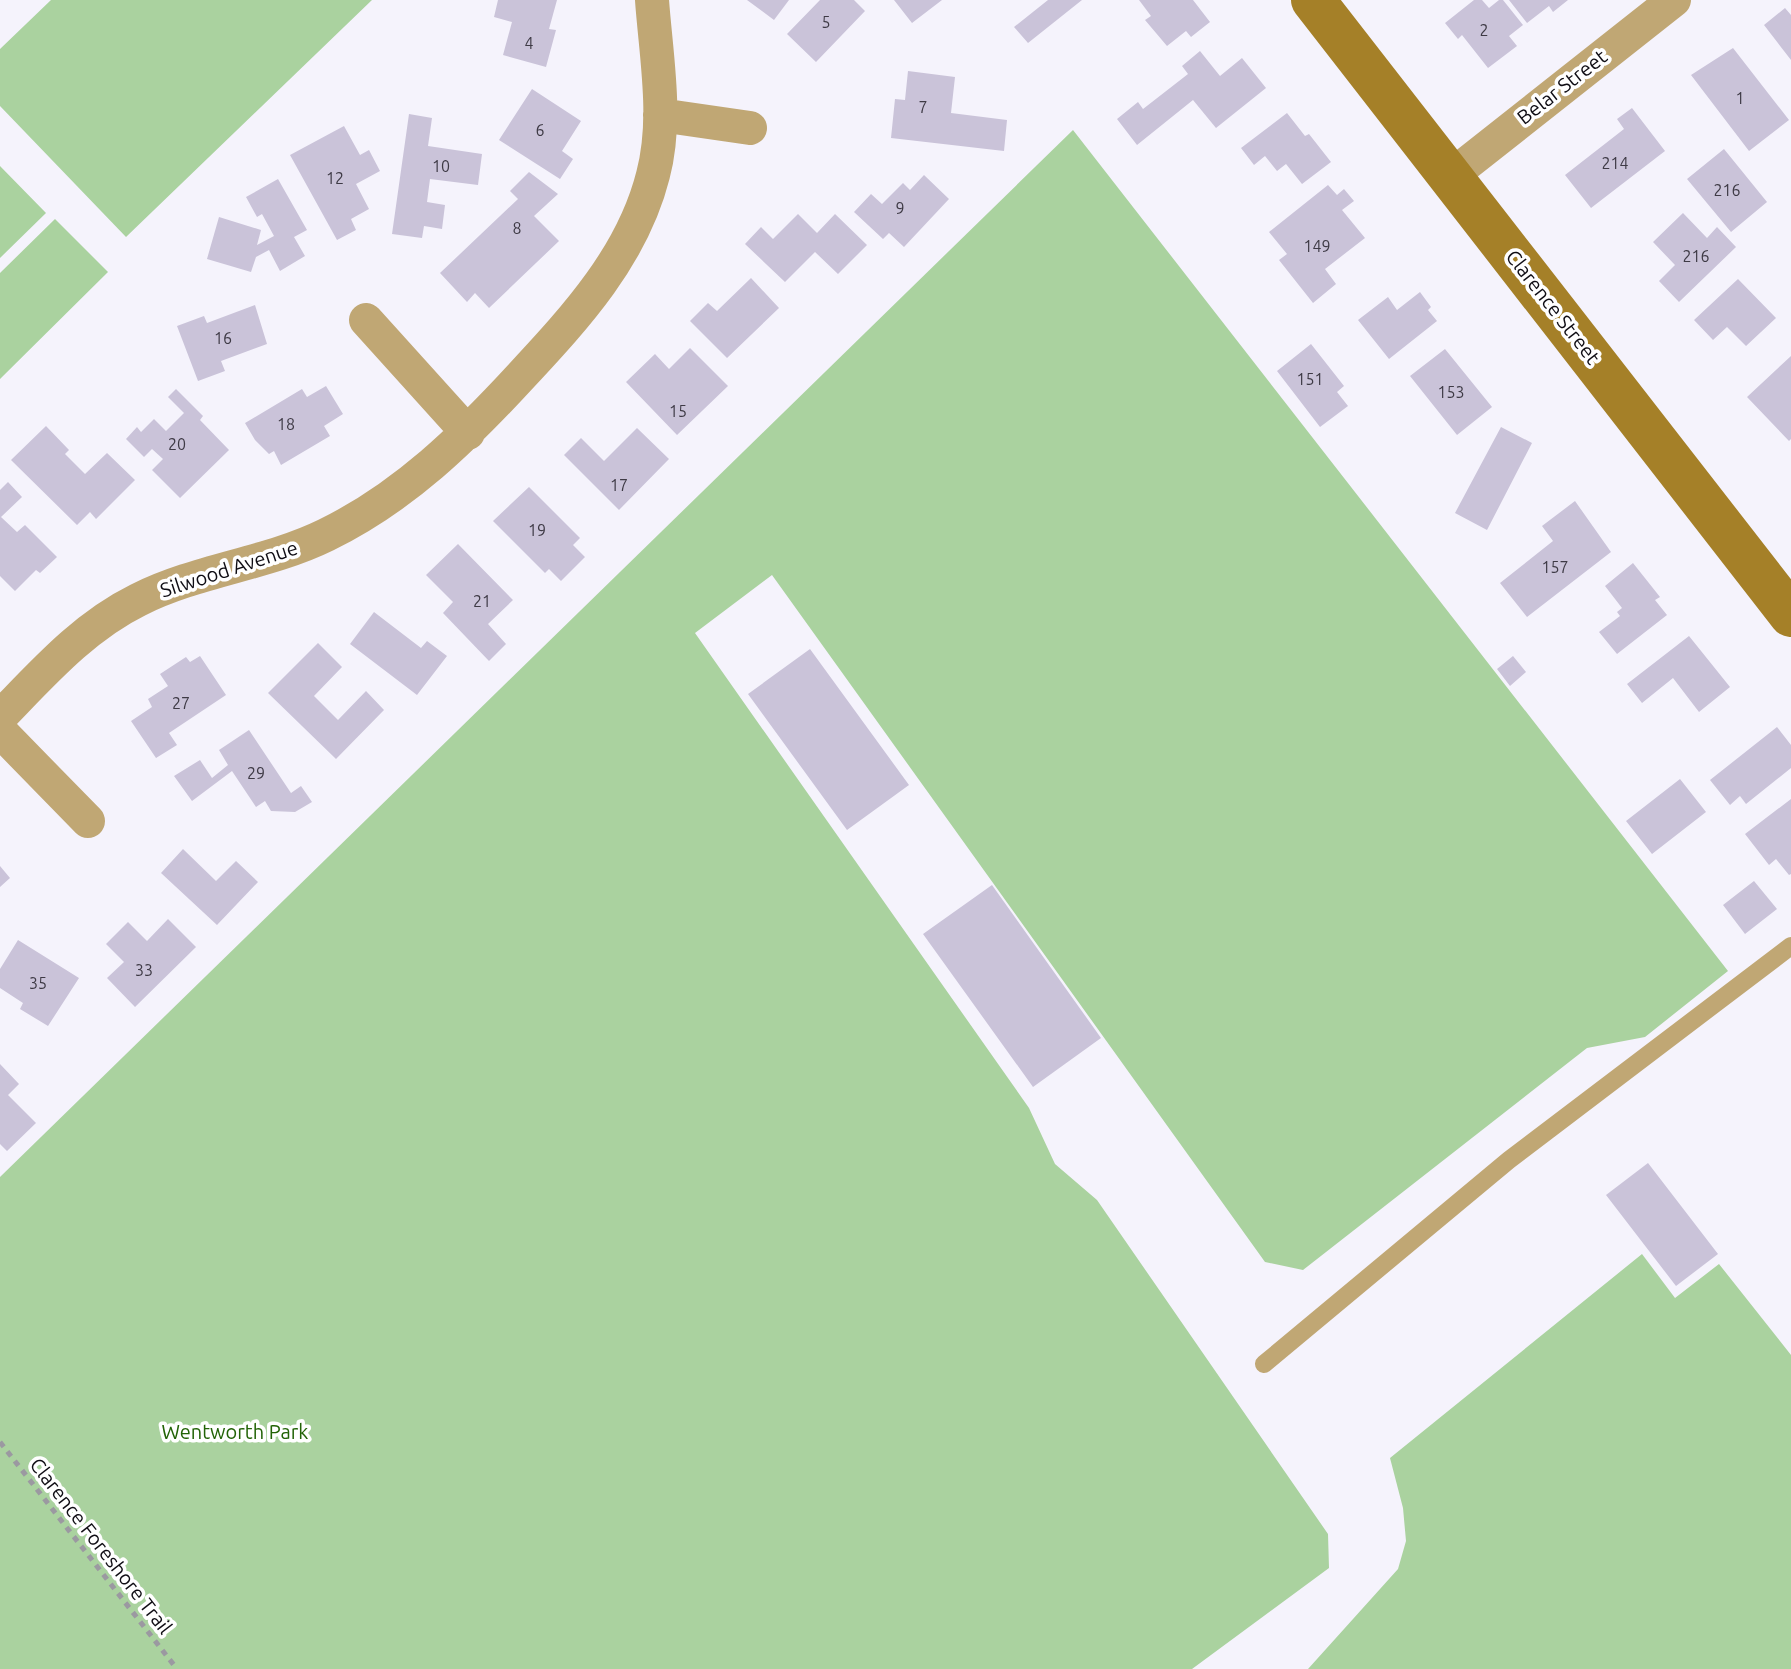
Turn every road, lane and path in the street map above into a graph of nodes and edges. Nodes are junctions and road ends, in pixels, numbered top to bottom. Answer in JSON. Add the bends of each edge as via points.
{"nodes":[{"id":1,"x":652,"y":0,"type":"edge"},
{"id":2,"x":1313,"y":0,"type":"edge"},
{"id":3,"x":1674,"y":0,"type":"edge"},
{"id":4,"x":660,"y":115,"type":"junction"},
{"id":5,"x":750,"y":128,"type":"dead end"},
{"id":6,"x":1451,"y":176,"type":"junction"},
{"id":7,"x":366,"y":320,"type":"dead end"},
{"id":8,"x":468,"y":433,"type":"junction"},
{"id":9,"x":1791,"y":615,"type":"edge"},
{"id":10,"x":0,"y":717,"type":"edge"},
{"id":11,"x":0,"y":731,"type":"edge"},
{"id":12,"x":88,"y":821,"type":"dead end"},
{"id":13,"x":1791,"y":946,"type":"edge"},
{"id":14,"x":1264,"y":1364,"type":"dead end"},
{"id":15,"x":0,"y":1442,"type":"edge"},
{"id":16,"x":177,"y":1669,"type":"edge"}],
"edges":[{"from":1,"to":4,"type":"street","name":"Silwood Avenue"},
{"from":2,"to":6,"type":"main road","name":"Clarence Street"},
{"from":3,"to":6,"type":"street","name":"Belar Street"},
{"from":4,"to":5,"type":"street"},
{"from":4,"to":8,"type":"street","name":"Silwood Avenue","via":[[653,174],[632,230],[605,279]]},
{"from":6,"to":9,"type":"main road","name":"Clarence Street"},
{"from":7,"to":8,"type":"street"},
{"from":8,"to":10,"type":"street","name":"Silwood Avenue","via":[[380,504],[326,535],[138,600],[95,627]]},
{"from":11,"to":12,"type":"street"},
{"from":13,"to":14,"type":"lane","via":[[1509,1160]]},
{"from":15,"to":16,"type":"path","name":"Clarence Foreshore Trail"}]}
